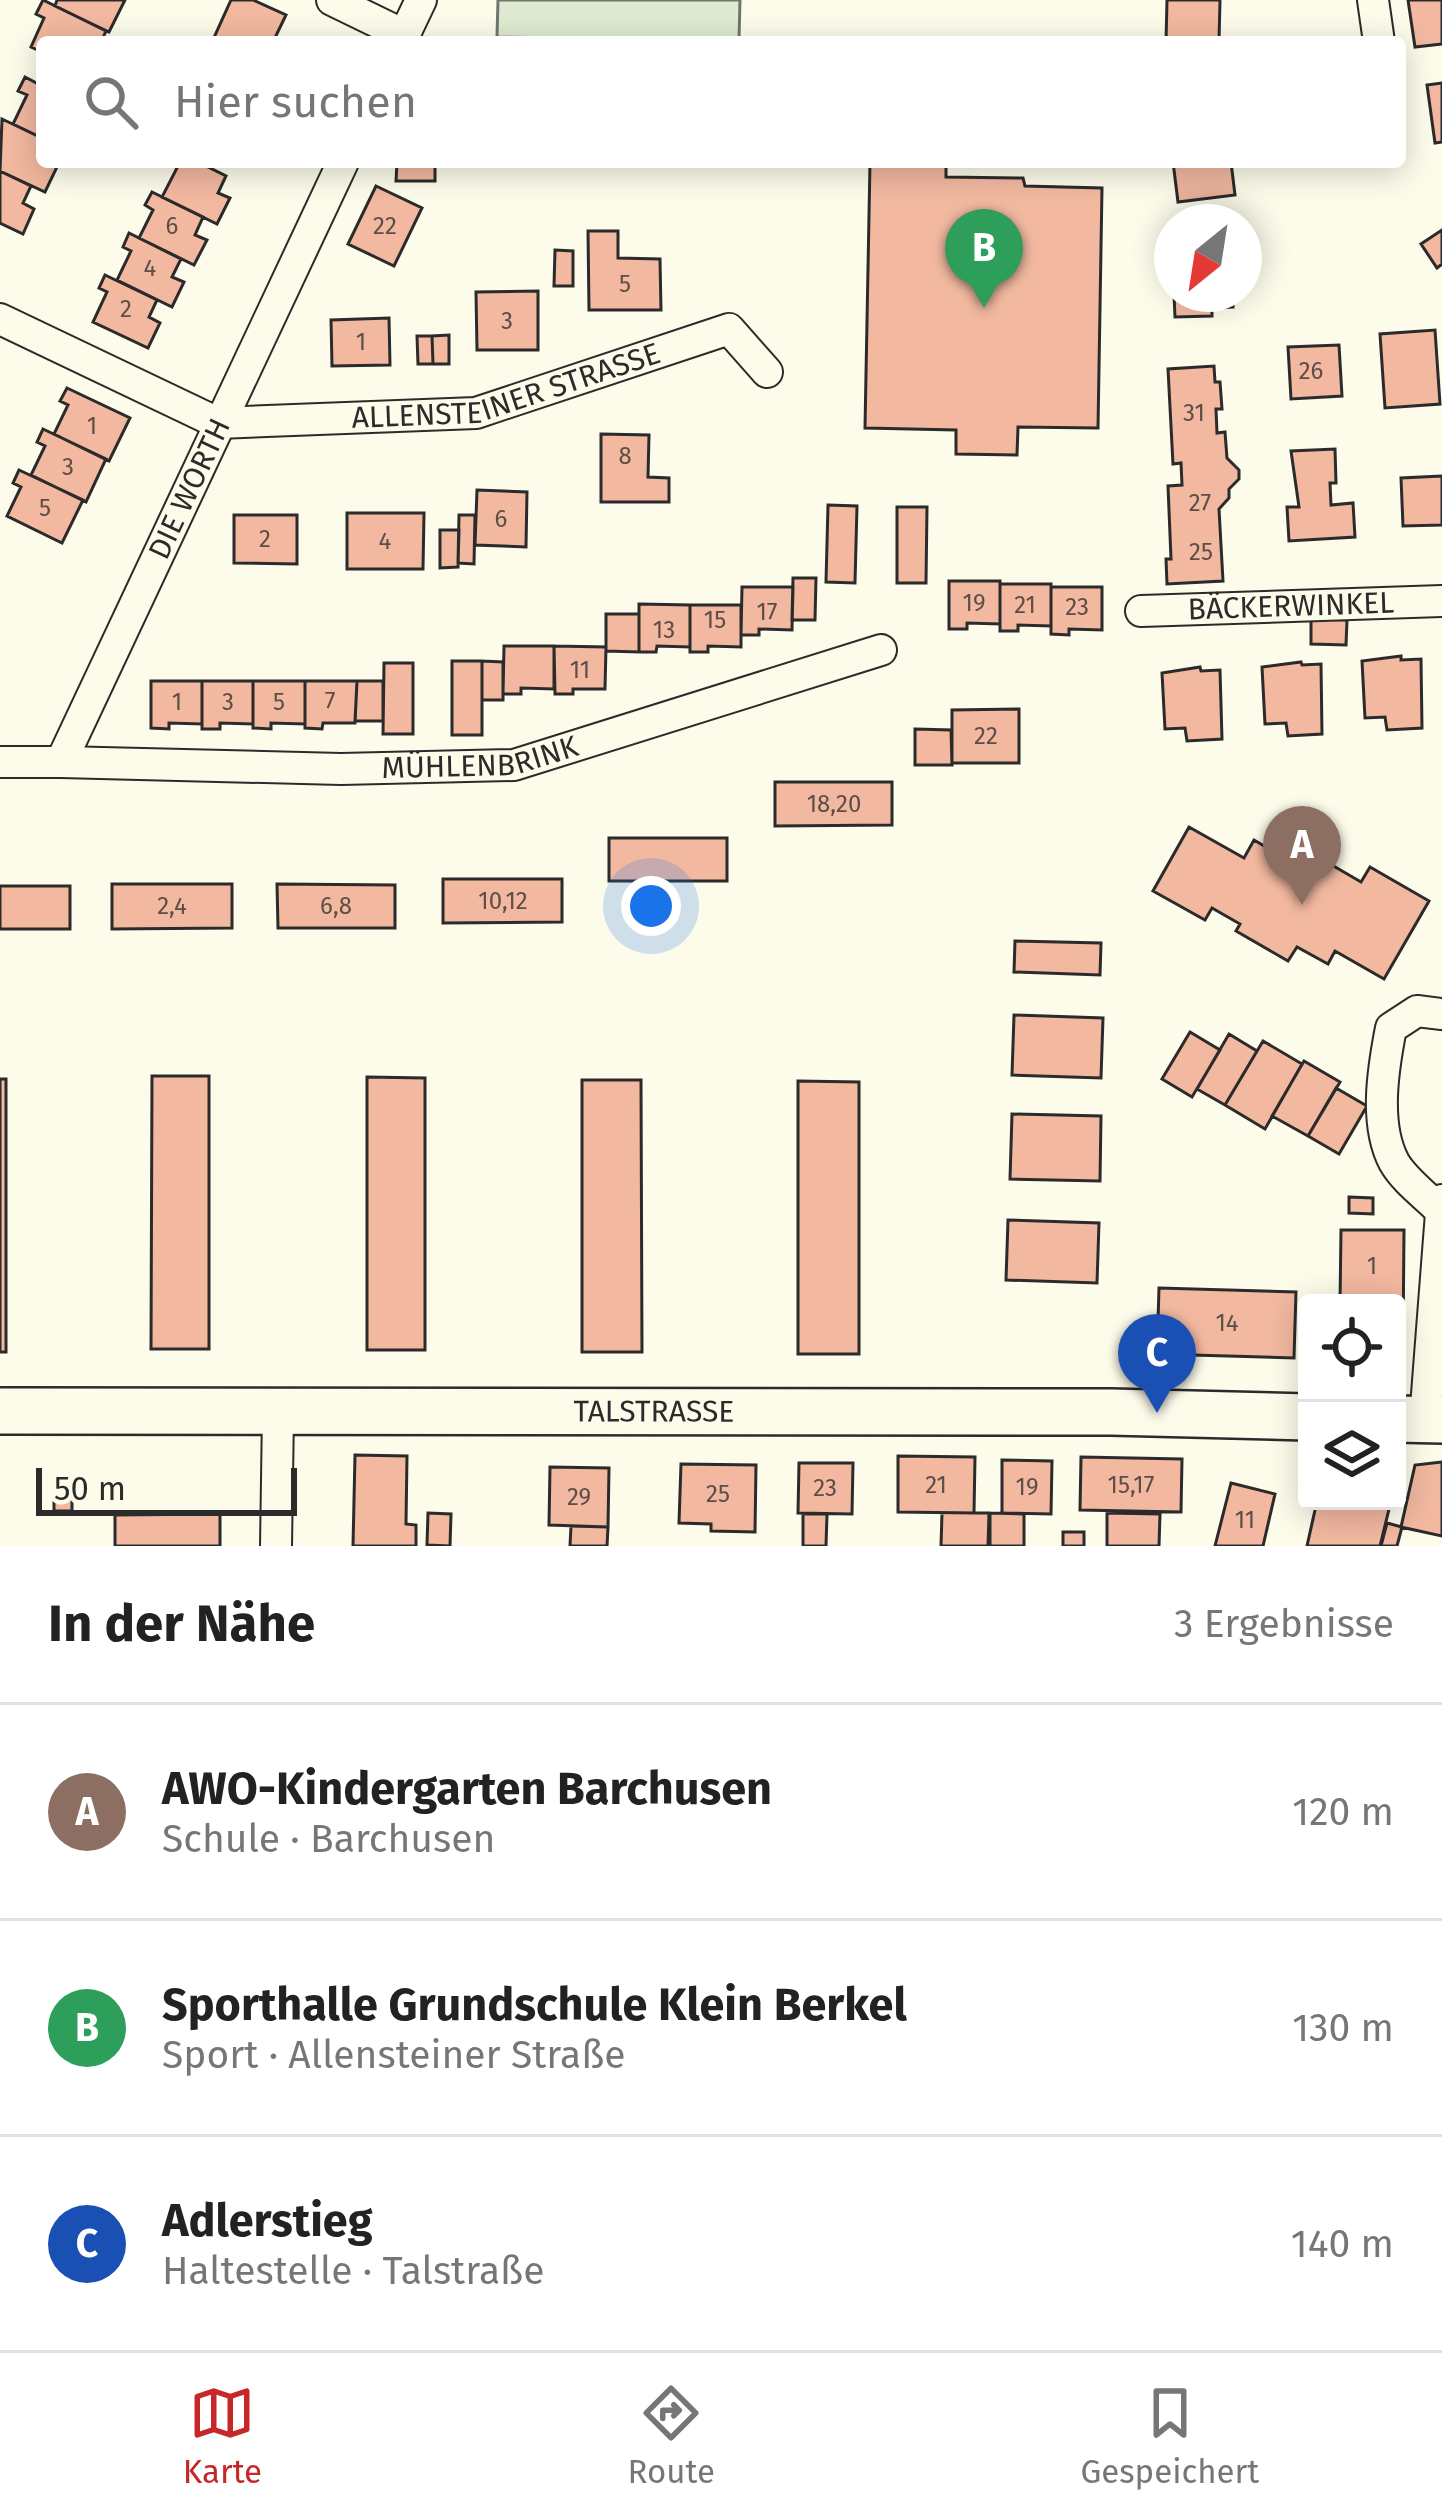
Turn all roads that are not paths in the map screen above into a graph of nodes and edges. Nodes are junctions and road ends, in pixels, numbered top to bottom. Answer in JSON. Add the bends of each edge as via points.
{"nodes":[{"id":1,"x":332,"y":0,"type":"edge"},
{"id":2,"x":421,"y":0,"type":"edge"},
{"id":3,"x":1373,"y":0,"type":"edge"},
{"id":4,"x":397,"y":36,"type":"edge"},
{"id":5,"x":403,"y":36,"type":"edge"},
{"id":6,"x":1377,"y":36,"type":"edge"},
{"id":7,"x":340,"y":168,"type":"edge"},
{"id":8,"x":0,"y":319,"type":"edge"},
{"id":9,"x":767,"y":372,"type":"dead end"},
{"id":10,"x":218,"y":423,"type":"junction"},
{"id":11,"x":1442,"y":601,"type":"edge"},
{"id":12,"x":1141,"y":611,"type":"dead end"},
{"id":13,"x":881,"y":650,"type":"dead end"},
{"id":14,"x":0,"y":762,"type":"edge"},
{"id":15,"x":61,"y":762,"type":"junction"},
{"id":16,"x":1442,"y":1014,"type":"edge"},
{"id":17,"x":1442,"y":1201,"type":"edge"},
{"id":18,"x":1441,"y":1211,"type":"edge"},
{"id":19,"x":0,"y":1411,"type":"edge"},
{"id":20,"x":278,"y":1413,"type":"junction"},
{"id":21,"x":1298,"y":1417,"type":"edge"},
{"id":22,"x":1422,"y":1420,"type":"edge"},
{"id":23,"x":276,"y":1546,"type":"edge"}],
"edges":[{"from":1,"to":4,"type":"street"},
{"from":2,"to":5,"type":"street"},
{"from":3,"to":6,"type":"street"},
{"from":7,"to":10,"type":"street","name":"DIE WORTH"},
{"from":8,"to":10,"type":"street"},
{"from":9,"to":10,"type":"street","name":"ALLENSTEINER STRASSE","via":[[729,329],[476,413]]},
{"from":10,"to":15,"type":"street","name":"DIE WORTH"},
{"from":11,"to":12,"type":"street","name":"BÄCKERWINKEL"},
{"from":13,"to":15,"type":"street","name":"MÜHLENBRINK","via":[[514,765]]},
{"from":14,"to":15,"type":"street"},
{"from":16,"to":18,"type":"street","via":[[1417,1011],[1391,1028],[1383,1132],[1395,1165]]},
{"from":17,"to":18,"type":"street"},
{"from":18,"to":22,"type":"street"},
{"from":19,"to":20,"type":"street","name":"TALSTRASSE"},
{"from":20,"to":21,"type":"street","name":"TALSTRASSE"},
{"from":20,"to":23,"type":"street"}]}
